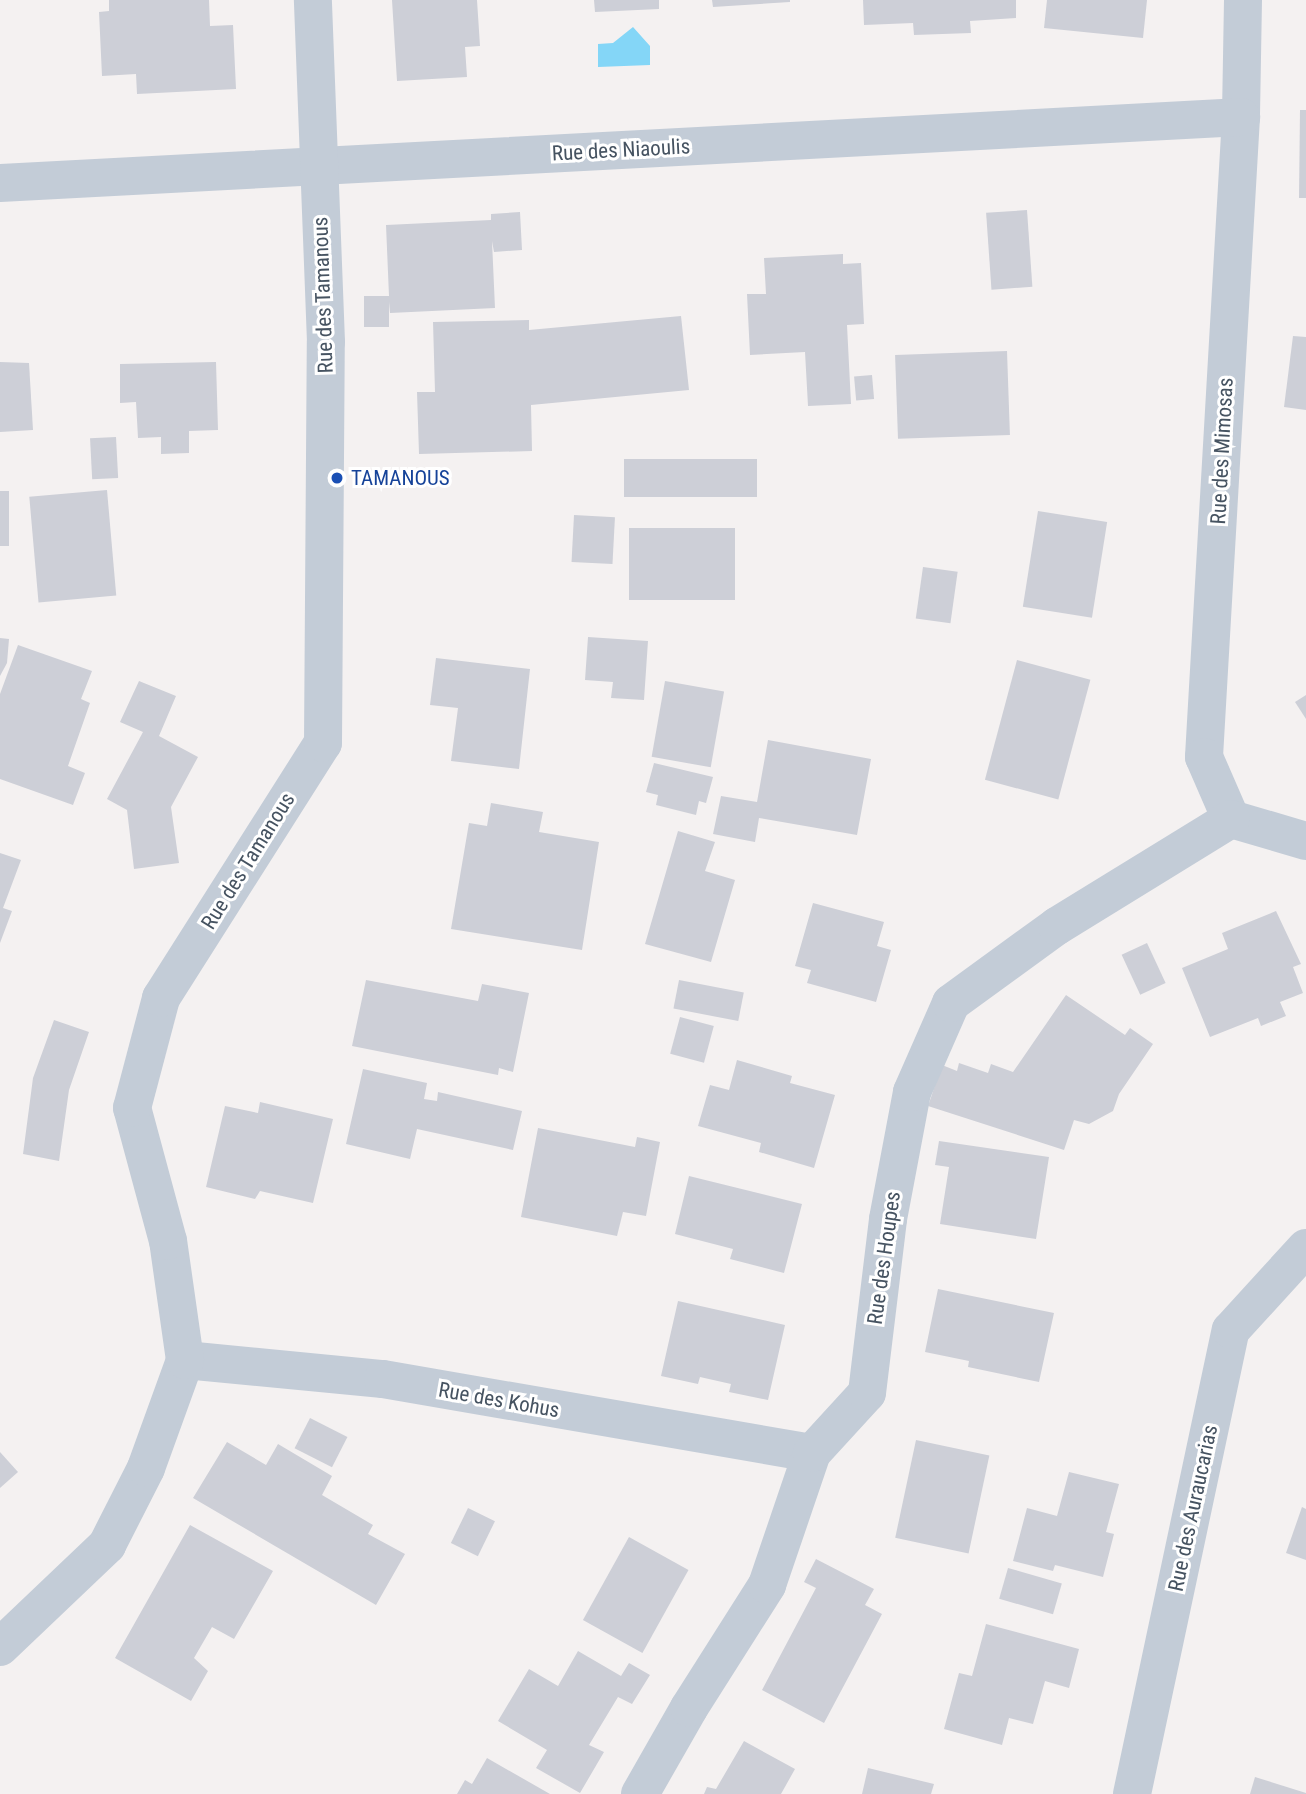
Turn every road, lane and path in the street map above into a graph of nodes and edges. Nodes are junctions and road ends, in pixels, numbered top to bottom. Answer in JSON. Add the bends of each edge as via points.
{"nodes":[{"id":1,"x":313,"y":0,"type":"edge"},
{"id":2,"x":1243,"y":0,"type":"edge"},
{"id":3,"x":1241,"y":117,"type":"junction"},
{"id":4,"x":319,"y":165,"type":"junction"},
{"id":5,"x":0,"y":183,"type":"edge"},
{"id":6,"x":1231,"y":819,"type":"junction"},
{"id":7,"x":1306,"y":841,"type":"edge"},
{"id":8,"x":1306,"y":1248,"type":"edge"},
{"id":9,"x":185,"y":1360,"type":"junction"},
{"id":10,"x":812,"y":1453,"type":"junction"},
{"id":11,"x":0,"y":1647,"type":"edge"},
{"id":12,"x":640,"y":1794,"type":"edge"},
{"id":13,"x":1132,"y":1794,"type":"edge"}],
"edges":[{"from":1,"to":4,"type":"street","name":"Rue des Tamanous"},
{"from":2,"to":3,"type":"street","name":"Rue des Mimosas"},
{"from":3,"to":4,"type":"street","name":"Rue des Niaoulis"},
{"from":3,"to":6,"type":"street","name":"Rue des Mimosas","via":[[1204,757]]},
{"from":4,"to":5,"type":"street","name":"Rue des Niaoulis"},
{"from":4,"to":9,"type":"street","name":"Rue des Tamanous","via":[[326,342],[323,743],[161,998],[132,1108],[168,1241]]},
{"from":6,"to":7,"type":"street"},
{"from":6,"to":10,"type":"street","name":"Rue des Houpes","via":[[1056,926],[951,1003],[912,1092],[888,1219],[867,1394]]},
{"from":8,"to":13,"type":"street","name":"Rue des Auraucarias","via":[[1231,1330]]},
{"from":9,"to":10,"type":"street","name":"Rue des Kohus","via":[[383,1379]]},
{"from":9,"to":11,"type":"street","name":"Rue des Tamanous","via":[[146,1468],[107,1545]]},
{"from":10,"to":12,"type":"street","name":"Rue des Houpes","via":[[767,1585]]}]}
